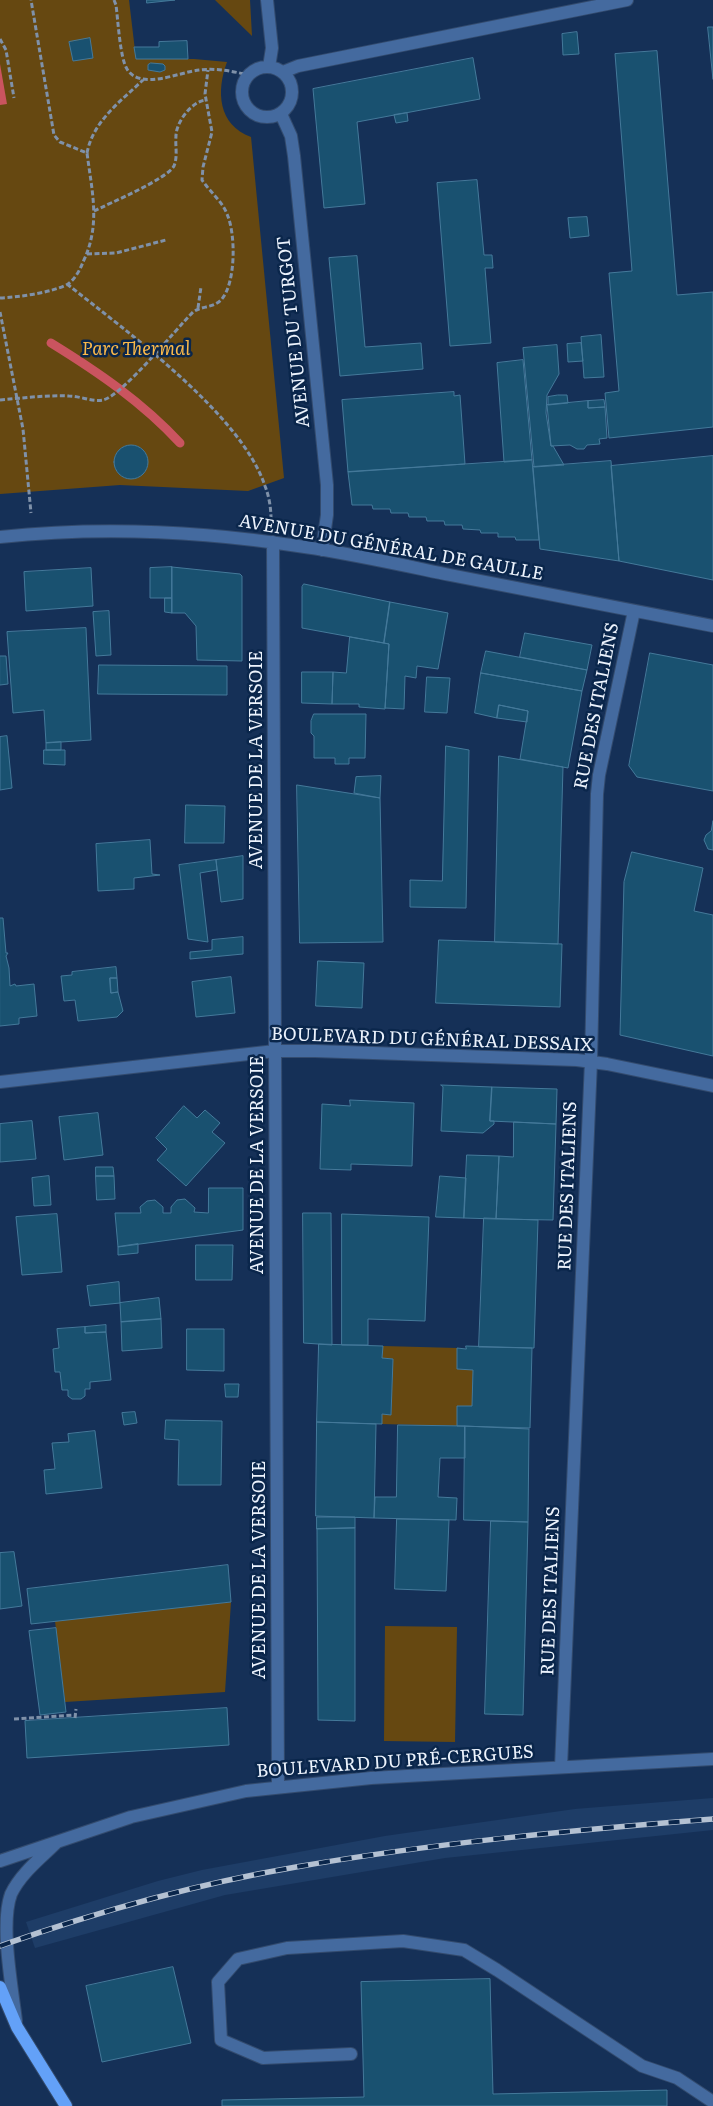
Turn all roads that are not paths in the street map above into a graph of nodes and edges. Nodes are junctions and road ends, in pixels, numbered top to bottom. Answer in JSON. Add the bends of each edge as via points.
{"nodes":[{"id":1,"x":267,"y":0,"type":"edge"},
{"id":2,"x":627,"y":0,"type":"edge"},
{"id":3,"x":269,"y":67,"type":"junction"},
{"id":4,"x":283,"y":72,"type":"junction"},
{"id":5,"x":281,"y":114,"type":"junction"},
{"id":6,"x":0,"y":537,"type":"edge"},
{"id":7,"x":273,"y":542,"type":"junction"},
{"id":8,"x":322,"y":550,"type":"junction"},
{"id":9,"x":634,"y":611,"type":"junction"},
{"id":10,"x":713,"y":626,"type":"edge"},
{"id":11,"x":275,"y":1051,"type":"junction"},
{"id":12,"x":591,"y":1061,"type":"junction"},
{"id":13,"x":0,"y":1082,"type":"edge"},
{"id":14,"x":713,"y":1086,"type":"edge"},
{"id":15,"x":713,"y":1759,"type":"edge"},
{"id":16,"x":561,"y":1767,"type":"junction"},
{"id":17,"x":278,"y":1788,"type":"junction"},
{"id":18,"x":61,"y":1839,"type":"junction"},
{"id":19,"x":0,"y":1861,"type":"edge"},
{"id":20,"x":0,"y":1987,"type":"edge"},
{"id":21,"x":0,"y":2004,"type":"edge"},
{"id":22,"x":17,"y":2027,"type":"junction"},
{"id":23,"x":351,"y":2054,"type":"dead end"},
{"id":24,"x":713,"y":2102,"type":"edge"},
{"id":25,"x":66,"y":2106,"type":"edge"}],
"edges":[{"from":1,"to":3,"type":"street","via":[[272,48]]},
{"from":2,"to":4,"type":"street","via":[[298,66]]},
{"from":3,"to":4,"type":"street"},
{"from":3,"to":5,"type":"street","via":[[258,68],[248,75],[242,95],[253,113],[267,118]]},
{"from":4,"to":5,"type":"street","via":[[291,84],[292,97]]},
{"from":5,"to":8,"type":"street","name":"AVENUE DU TURGOT","via":[[294,150],[326,476],[327,514]]},
{"from":6,"to":7,"type":"street","name":"AVENUE DU GÉNÉRAL DE GAULLE","via":[[131,531]]},
{"from":7,"to":8,"type":"street","name":"AVENUE DU GÉNÉRAL DE GAULLE"},
{"from":7,"to":11,"type":"street","name":"AVENUE DE LA VERSOIE"},
{"from":8,"to":9,"type":"street","name":"AVENUE DU GÉNÉRAL DE GAULLE"},
{"from":9,"to":10,"type":"street","name":"AVENUE DU GÉNÉRAL DE GAULLE"},
{"from":9,"to":12,"type":"street","name":"RUE DES ITALIENS","via":[[602,756],[597,794]]},
{"from":11,"to":12,"type":"street","name":"BOULEVARD DU GÉNÉRAL DESSAIX"},
{"from":11,"to":13,"type":"street","name":"BOULEVARD DU GÉNÉRAL DESSAIX"},
{"from":11,"to":17,"type":"street","name":"AVENUE DE LA VERSOIE"},
{"from":12,"to":14,"type":"street","name":"BOULEVARD DU GÉNÉRAL DESSAIX"},
{"from":12,"to":16,"type":"street","name":"RUE DES ITALIENS"},
{"from":15,"to":16,"type":"street","name":"BOULEVARD DU PRÉ-CERGUES"},
{"from":16,"to":17,"type":"street","name":"BOULEVARD DU PRÉ-CERGUES","via":[[353,1779]]},
{"from":17,"to":18,"type":"street","name":"BOULEVARD DU PRÉ-CERGUES","via":[[157,1810]]},
{"from":18,"to":19,"type":"street","name":"BOULEVARD DU PRÉ-CERGUES"},
{"from":18,"to":22,"type":"street","via":[[29,1869],[7,1906],[6,1933]]},
{"from":20,"to":22,"type":"main road"},
{"from":21,"to":22,"type":"main road"},
{"from":22,"to":25,"type":"main road"},
{"from":23,"to":24,"type":"street","via":[[263,2058],[220,2040],[218,1982],[238,1960],[287,1948],[403,1941],[464,1950],[642,2066],[676,2078]]}]}
